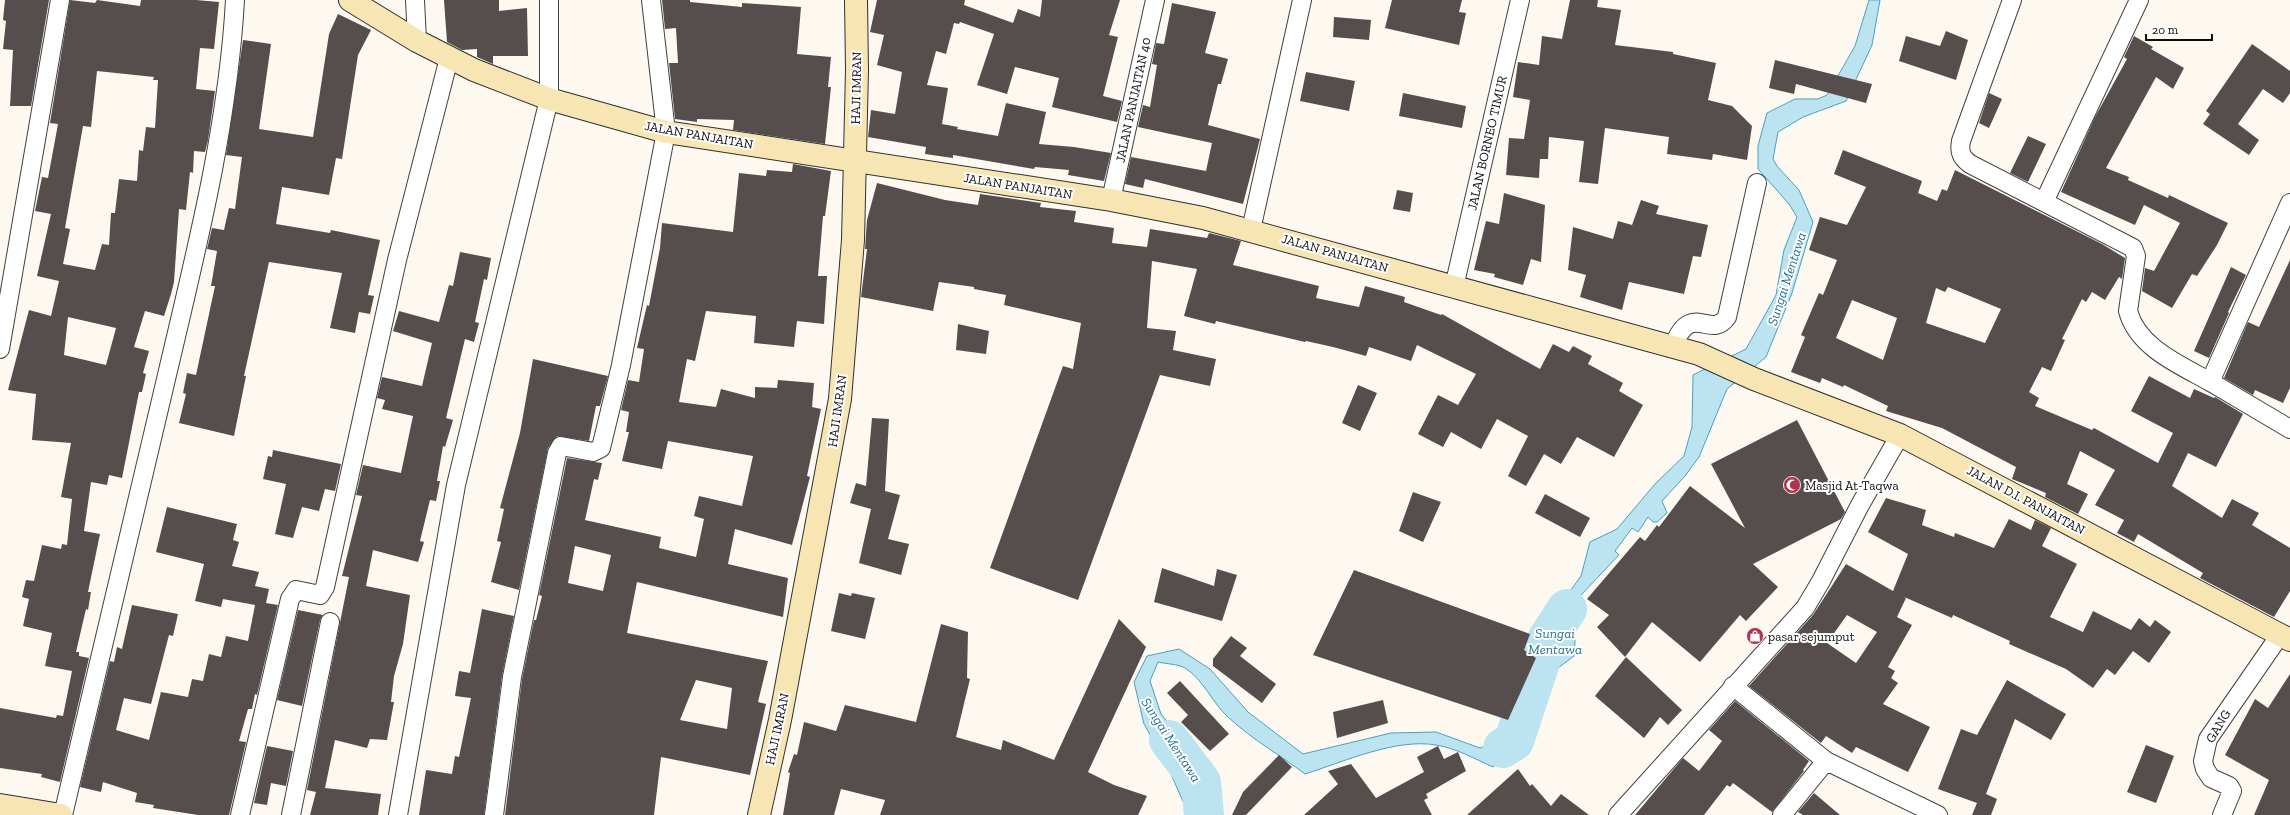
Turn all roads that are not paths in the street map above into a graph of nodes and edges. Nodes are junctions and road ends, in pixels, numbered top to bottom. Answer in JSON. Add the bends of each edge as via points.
{"nodes":[{"id":1,"x":60,"y":0,"type":"edge"},
{"id":2,"x":235,"y":0,"type":"edge"},
{"id":3,"x":350,"y":0,"type":"edge"},
{"id":4,"x":416,"y":0,"type":"edge"},
{"id":5,"x":549,"y":0,"type":"edge"},
{"id":6,"x":651,"y":0,"type":"edge"},
{"id":7,"x":856,"y":0,"type":"edge"},
{"id":8,"x":1155,"y":0,"type":"edge"},
{"id":9,"x":1302,"y":0,"type":"edge"},
{"id":10,"x":1520,"y":0,"type":"edge"},
{"id":11,"x":2012,"y":0,"type":"edge"},
{"id":12,"x":2139,"y":0,"type":"edge"},
{"id":13,"x":417,"y":41,"type":"junction"},
{"id":14,"x":449,"y":58,"type":"junction"},
{"id":15,"x":549,"y":99,"type":"junction"},
{"id":16,"x":666,"y":132,"type":"junction"},
{"id":17,"x":855,"y":161,"type":"junction"},
{"id":18,"x":1757,"y":183,"type":"dead end"},
{"id":19,"x":1111,"y":200,"type":"junction"},
{"id":20,"x":2044,"y":202,"type":"junction"},
{"id":21,"x":2290,"y":203,"type":"edge"},
{"id":22,"x":1251,"y":230,"type":"junction"},
{"id":23,"x":1454,"y":287,"type":"junction"},
{"id":24,"x":1673,"y":347,"type":"junction"},
{"id":25,"x":0,"y":349,"type":"edge"},
{"id":26,"x":1754,"y":379,"type":"joint"},
{"id":27,"x":2210,"y":382,"type":"junction"},
{"id":28,"x":2290,"y":429,"type":"edge"},
{"id":29,"x":1900,"y":435,"type":"junction"},
{"id":30,"x":330,"y":622,"type":"dead end"},
{"id":31,"x":2285,"y":638,"type":"edge"},
{"id":32,"x":1733,"y":686,"type":"junction"},
{"id":33,"x":1826,"y":761,"type":"junction"},
{"id":34,"x":0,"y":805,"type":"edge"},
{"id":35,"x":62,"y":815,"type":"edge"},
{"id":36,"x":240,"y":815,"type":"edge"},
{"id":37,"x":291,"y":815,"type":"edge"},
{"id":38,"x":398,"y":815,"type":"edge"},
{"id":39,"x":494,"y":815,"type":"edge"},
{"id":40,"x":759,"y":815,"type":"edge"},
{"id":41,"x":1618,"y":815,"type":"edge"},
{"id":42,"x":1782,"y":815,"type":"edge"},
{"id":43,"x":1938,"y":815,"type":"edge"},
{"id":44,"x":2222,"y":815,"type":"edge"}],
"edges":[{"from":1,"to":25,"type":"street"},
{"from":2,"to":35,"type":"street","via":[[232,51],[224,111],[198,241]]},
{"from":3,"to":13,"type":"street","name":"JALAN PANJAITAN"},
{"from":4,"to":13,"type":"street"},
{"from":5,"to":15,"type":"street"},
{"from":6,"to":16,"type":"street"},
{"from":7,"to":17,"type":"street","name":"HAJI IMRAN"},
{"from":8,"to":19,"type":"street","name":"JALAN PANJAITAN 40"},
{"from":9,"to":22,"type":"street"},
{"from":10,"to":23,"type":"street","name":"JALAN BORNEO TIMUR"},
{"from":11,"to":20,"type":"street","via":[[1961,141],[1960,151],[1970,164]]},
{"from":12,"to":20,"type":"street"},
{"from":13,"to":14,"type":"street","name":"JALAN PANJAITAN"},
{"from":14,"to":15,"type":"street","name":"JALAN PANJAITAN"},
{"from":14,"to":36,"type":"street","via":[[397,260],[325,587],[320,595],[296,590],[290,599]]},
{"from":15,"to":16,"type":"street","name":"JALAN PANJAITAN"},
{"from":15,"to":38,"type":"street","via":[[456,485]]},
{"from":16,"to":17,"type":"street","name":"JALAN PANJAITAN"},
{"from":16,"to":39,"type":"street","via":[[621,365],[601,448],[593,452],[561,446],[557,453],[512,677]]},
{"from":17,"to":19,"type":"street","name":"JALAN PANJAITAN"},
{"from":17,"to":40,"type":"street","name":"HAJI IMRAN","via":[[853,240],[840,399],[780,720]]},
{"from":18,"to":24,"type":"street","via":[[1727,317],[1722,324],[1690,323],[1684,326]]},
{"from":19,"to":22,"type":"street","name":"JALAN PANJAITAN"},
{"from":20,"to":27,"type":"street","via":[[2133,248],[2136,256],[2128,300],[2130,320],[2150,344]]},
{"from":21,"to":27,"type":"street"},
{"from":22,"to":23,"type":"street","name":"JALAN PANJAITAN"},
{"from":23,"to":24,"type":"street","name":"JALAN PANJAITAN"},
{"from":24,"to":26,"type":"street","name":"JALAN PANJAITAN","via":[[1699,354]]},
{"from":26,"to":29,"type":"street","name":"JALAN D.I. PANJAITAN"},
{"from":27,"to":28,"type":"street"},
{"from":29,"to":31,"type":"street","name":"JALAN D.I. PANJAITAN"},
{"from":29,"to":32,"type":"street","via":[[1860,505],[1814,595],[1795,620]]},
{"from":30,"to":37,"type":"street"},
{"from":31,"to":44,"type":"street","name":"GANG","via":[[2208,739],[2203,761],[2205,769],[2211,778],[2229,786],[2232,791]]},
{"from":32,"to":33,"type":"street"},
{"from":32,"to":41,"type":"street"},
{"from":33,"to":42,"type":"street"},
{"from":33,"to":43,"type":"street"},
{"from":34,"to":35,"type":"street"}]}
